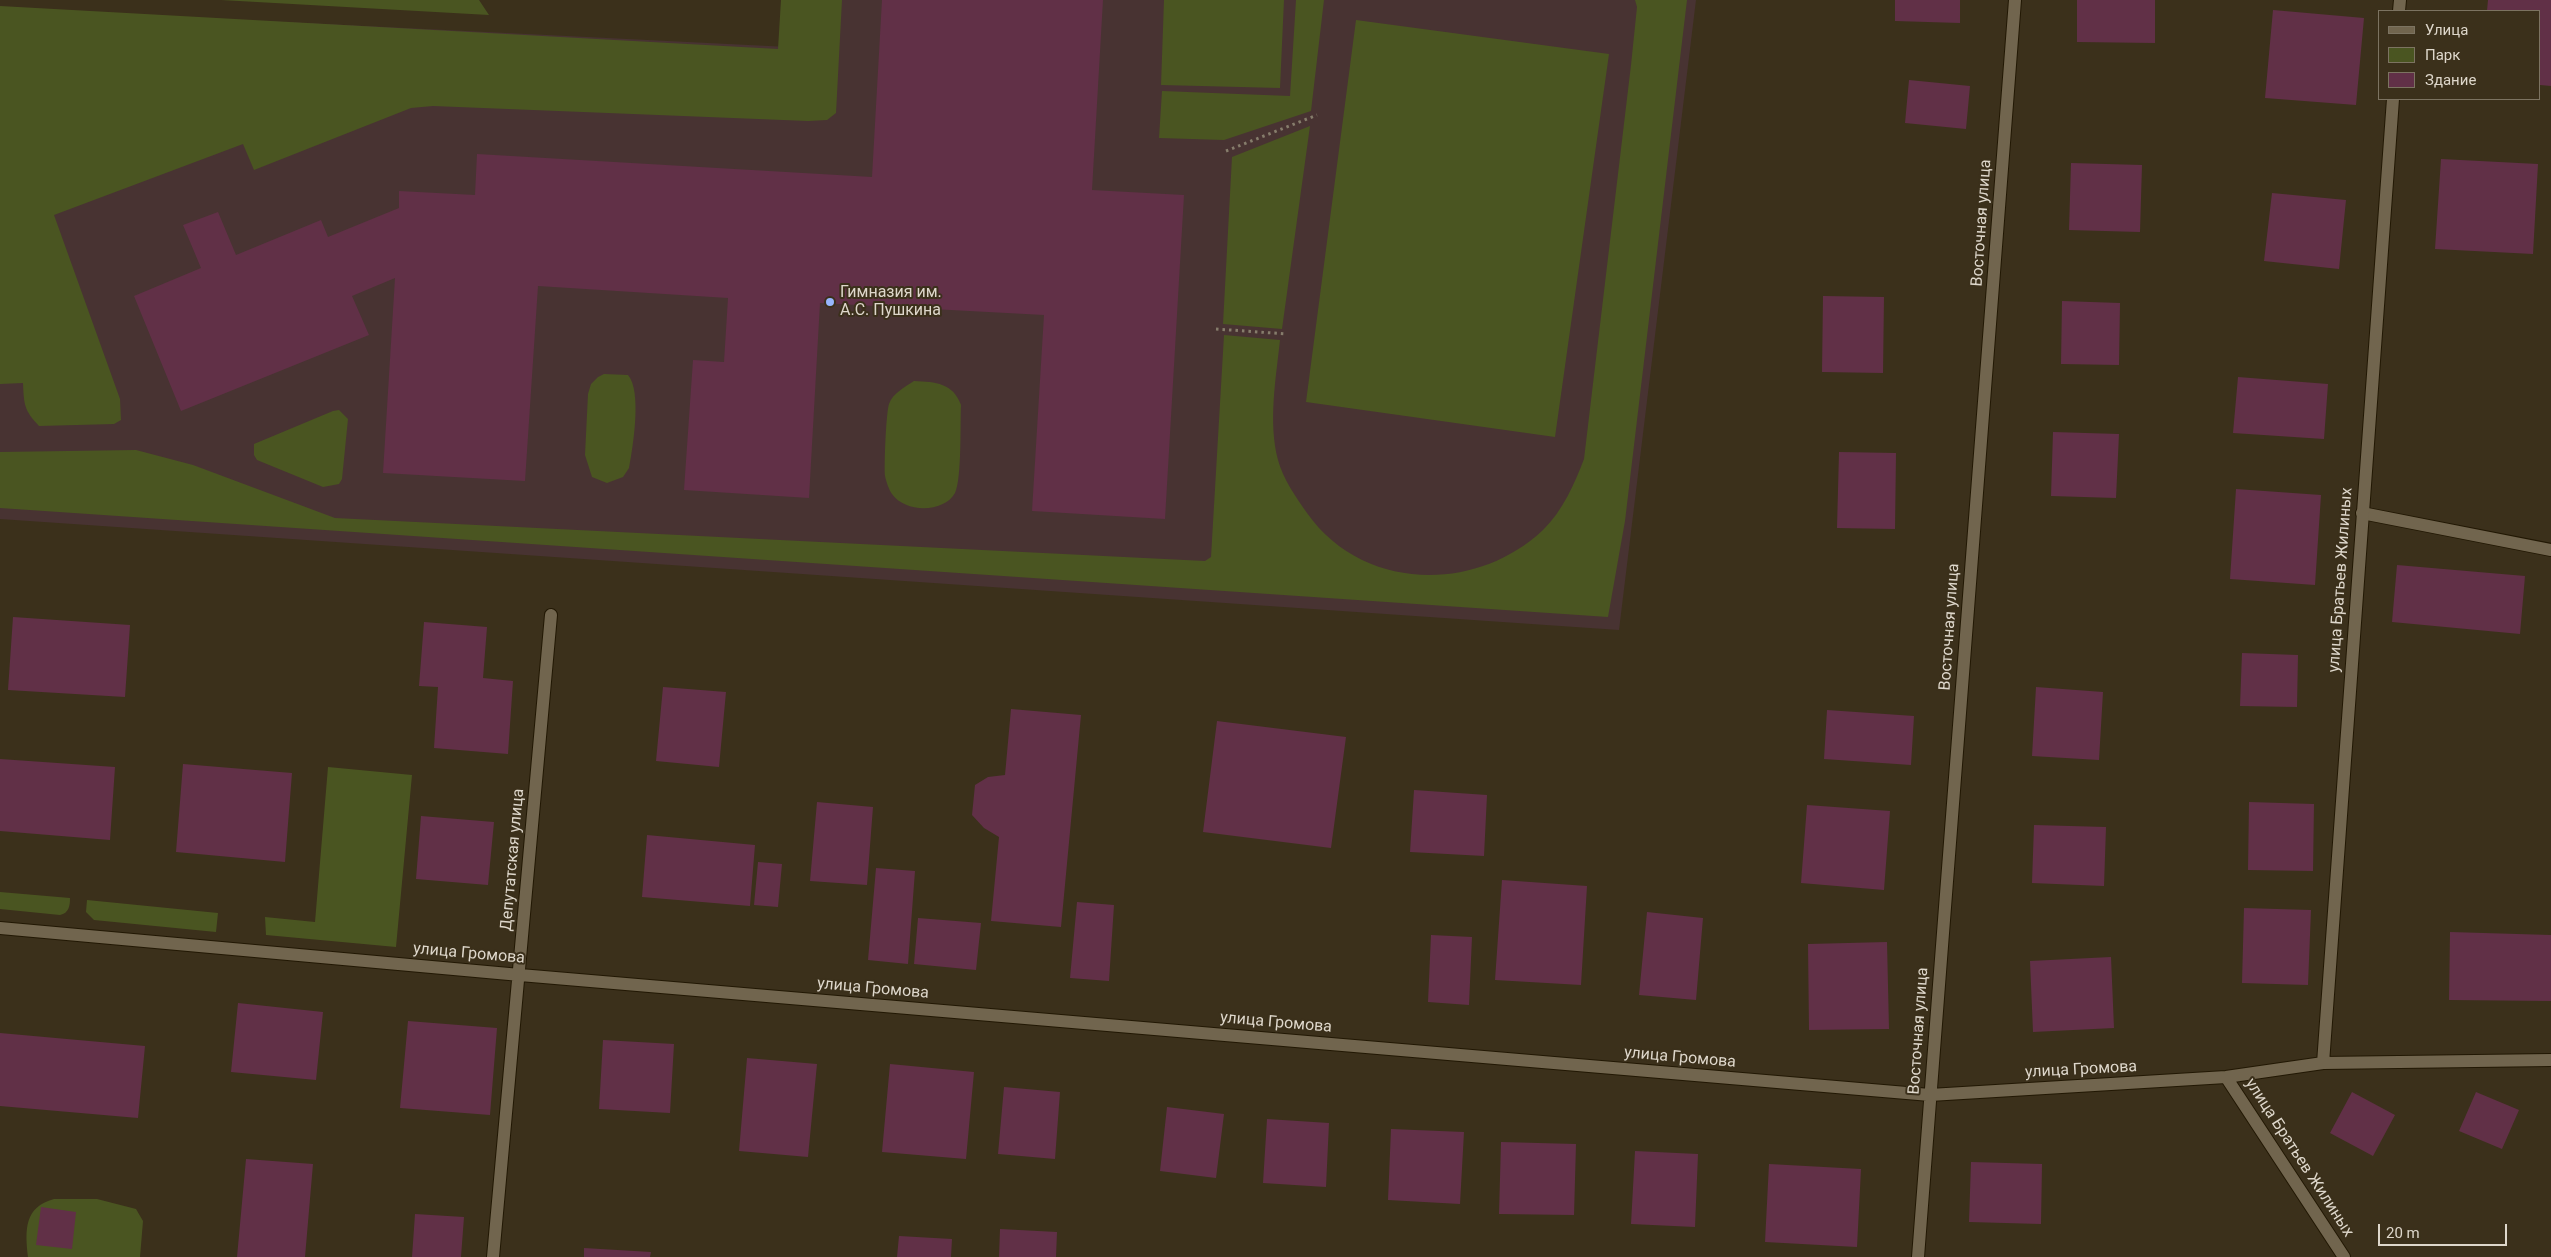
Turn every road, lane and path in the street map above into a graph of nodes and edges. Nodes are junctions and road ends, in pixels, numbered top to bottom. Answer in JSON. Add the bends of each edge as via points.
{"nodes":[{"id":1,"x":2015,"y":0,"type":"edge"},
{"id":2,"x":2393,"y":100,"type":"edge"},
{"id":3,"x":1317,"y":116,"type":"dead end"},
{"id":4,"x":1226,"y":151,"type":"dead end"},
{"id":5,"x":1216,"y":329,"type":"dead end"},
{"id":6,"x":1287,"y":334,"type":"dead end"},
{"id":7,"x":2362,"y":513,"type":"junction"},
{"id":8,"x":2551,"y":550,"type":"edge"},
{"id":9,"x":551,"y":615,"type":"dead end"},
{"id":10,"x":0,"y":928,"type":"edge"},
{"id":11,"x":520,"y":975,"type":"junction"},
{"id":12,"x":2551,"y":1060,"type":"edge"},
{"id":13,"x":2324,"y":1063,"type":"junction"},
{"id":14,"x":2226,"y":1077,"type":"junction"},
{"id":15,"x":1930,"y":1095,"type":"junction"},
{"id":16,"x":493,"y":1257,"type":"edge"},
{"id":17,"x":1918,"y":1257,"type":"edge"},
{"id":18,"x":2344,"y":1257,"type":"edge"}],
"edges":[{"from":1,"to":15,"type":"street","name":"Восточная улица"},
{"from":2,"to":7,"type":"street","name":"улица Братьев Жилиных"},
{"from":3,"to":4,"type":"path"},
{"from":5,"to":6,"type":"path"},
{"from":7,"to":8,"type":"street"},
{"from":7,"to":13,"type":"street","name":"улица Братьев Жилиных"},
{"from":9,"to":11,"type":"street","name":"Депутатская улица"},
{"from":10,"to":11,"type":"street","name":"улица Громова"},
{"from":11,"to":15,"type":"street","name":"улица Громова"},
{"from":11,"to":16,"type":"street","name":"Депутатская улица"},
{"from":12,"to":13,"type":"street","name":"улица Громова"},
{"from":13,"to":14,"type":"street","name":"улица Громова"},
{"from":14,"to":15,"type":"street","name":"улица Громова"},
{"from":14,"to":18,"type":"street","name":"улица Братьев Жилиных"},
{"from":15,"to":17,"type":"street","name":"Восточная улица"}]}
